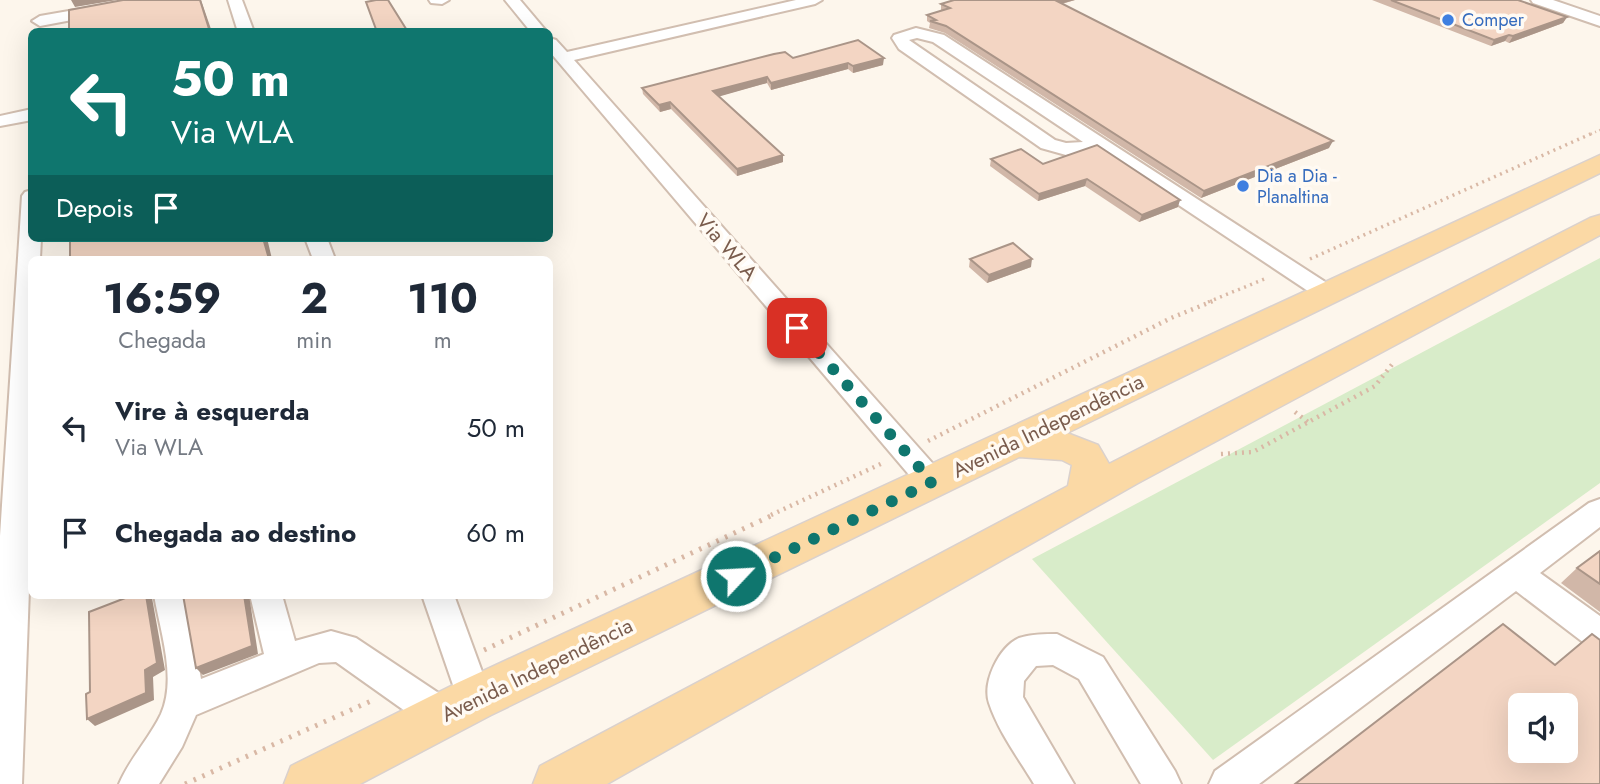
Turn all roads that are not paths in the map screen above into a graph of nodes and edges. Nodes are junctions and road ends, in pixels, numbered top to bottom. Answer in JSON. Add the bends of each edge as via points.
{"nodes":[{"id":1,"x":41,"y":0,"type":"edge"},
{"id":2,"x":157,"y":0,"type":"edge"},
{"id":3,"x":235,"y":0,"type":"edge"},
{"id":4,"x":436,"y":0,"type":"edge"},
{"id":5,"x":442,"y":0,"type":"edge"},
{"id":6,"x":512,"y":0,"type":"edge"},
{"id":7,"x":815,"y":0,"type":"edge"},
{"id":8,"x":1538,"y":0,"type":"edge"},
{"id":9,"x":1600,"y":21,"type":"edge"},
{"id":10,"x":40,"y":26,"type":"edge"},
{"id":11,"x":240,"y":28,"type":"edge"},
{"id":12,"x":536,"y":28,"type":"edge"},
{"id":13,"x":556,"y":51,"type":"edge"},
{"id":14,"x":1020,"y":93,"type":"junction"},
{"id":15,"x":988,"y":103,"type":"junction"},
{"id":16,"x":28,"y":115,"type":"edge"},
{"id":17,"x":0,"y":121,"type":"edge"},
{"id":18,"x":1097,"y":144,"type":"junction"},
{"id":19,"x":1600,"y":163,"type":"edge"},
{"id":20,"x":1600,"y":224,"type":"edge"},
{"id":21,"x":28,"y":277,"type":"edge"},
{"id":22,"x":1325,"y":292,"type":"junction"},
{"id":23,"x":1092,"y":405,"type":"junction"},
{"id":24,"x":1013,"y":443,"type":"junction"},
{"id":25,"x":1157,"y":456,"type":"junction"},
{"id":26,"x":932,"y":482,"type":"junction"},
{"id":27,"x":1083,"y":496,"type":"junction"},
{"id":28,"x":1600,"y":512,"type":"edge"},
{"id":29,"x":1516,"y":573,"type":"junction"},
{"id":30,"x":171,"y":599,"type":"edge"},
{"id":31,"x":267,"y":599,"type":"edge"},
{"id":32,"x":439,"y":599,"type":"edge"},
{"id":33,"x":1600,"y":635,"type":"edge"},
{"id":34,"x":283,"y":662,"type":"junction"},
{"id":35,"x":182,"y":704,"type":"junction"},
{"id":36,"x":458,"y":708,"type":"junction"},
{"id":37,"x":3,"y":784,"type":"edge"},
{"id":38,"x":138,"y":784,"type":"edge"},
{"id":39,"x":309,"y":784,"type":"edge"},
{"id":40,"x":558,"y":784,"type":"edge"},
{"id":41,"x":1055,"y":784,"type":"edge"},
{"id":42,"x":1161,"y":784,"type":"edge"},
{"id":43,"x":1228,"y":784,"type":"edge"}],
"edges":[{"from":1,"to":10,"type":"street"},
{"from":2,"to":10,"type":"street"},
{"from":3,"to":11,"type":"street"},
{"from":4,"to":5,"type":"street"},
{"from":6,"to":12,"type":"street"},
{"from":7,"to":13,"type":"street"},
{"from":8,"to":9,"type":"street"},
{"from":13,"to":26,"type":"street","name":"Via WLA"},
{"from":14,"to":15,"type":"street","via":[[998,92]]},
{"from":14,"to":15,"type":"street","via":[[933,36],[916,33],[900,38]]},
{"from":14,"to":18,"type":"street"},
{"from":15,"to":18,"type":"street","via":[[1057,149]]},
{"from":16,"to":17,"type":"street"},
{"from":18,"to":22,"type":"street"},
{"from":19,"to":22,"type":"main road","name":"Avenida Independência"},
{"from":20,"to":25,"type":"main road"},
{"from":21,"to":37,"type":"street"},
{"from":22,"to":23,"type":"main road","name":"Avenida Independência"},
{"from":23,"to":24,"type":"main road","name":"Avenida Independência"},
{"from":23,"to":25,"type":"main road","via":[[1091,427],[1112,450],[1130,458]]},
{"from":24,"to":26,"type":"main road","name":"Avenida Independência"},
{"from":24,"to":27,"type":"main road","via":[[1052,442],[1083,454],[1092,467],[1092,480]]},
{"from":25,"to":27,"type":"main road"},
{"from":26,"to":36,"type":"main road","name":"Avenida Independência"},
{"from":27,"to":40,"type":"main road"},
{"from":28,"to":29,"type":"street"},
{"from":29,"to":33,"type":"street"},
{"from":29,"to":43,"type":"street"},
{"from":30,"to":35,"type":"street","via":[[184,685]]},
{"from":31,"to":34,"type":"street"},
{"from":32,"to":36,"type":"street"},
{"from":34,"to":35,"type":"street"},
{"from":34,"to":36,"type":"street","via":[[317,648],[345,649]]},
{"from":35,"to":38,"type":"street"},
{"from":36,"to":39,"type":"main road","name":"Avenida Independência"},
{"from":41,"to":42,"type":"street","via":[[1005,700],[1007,675],[1027,651],[1057,649],[1091,668]]}]}
